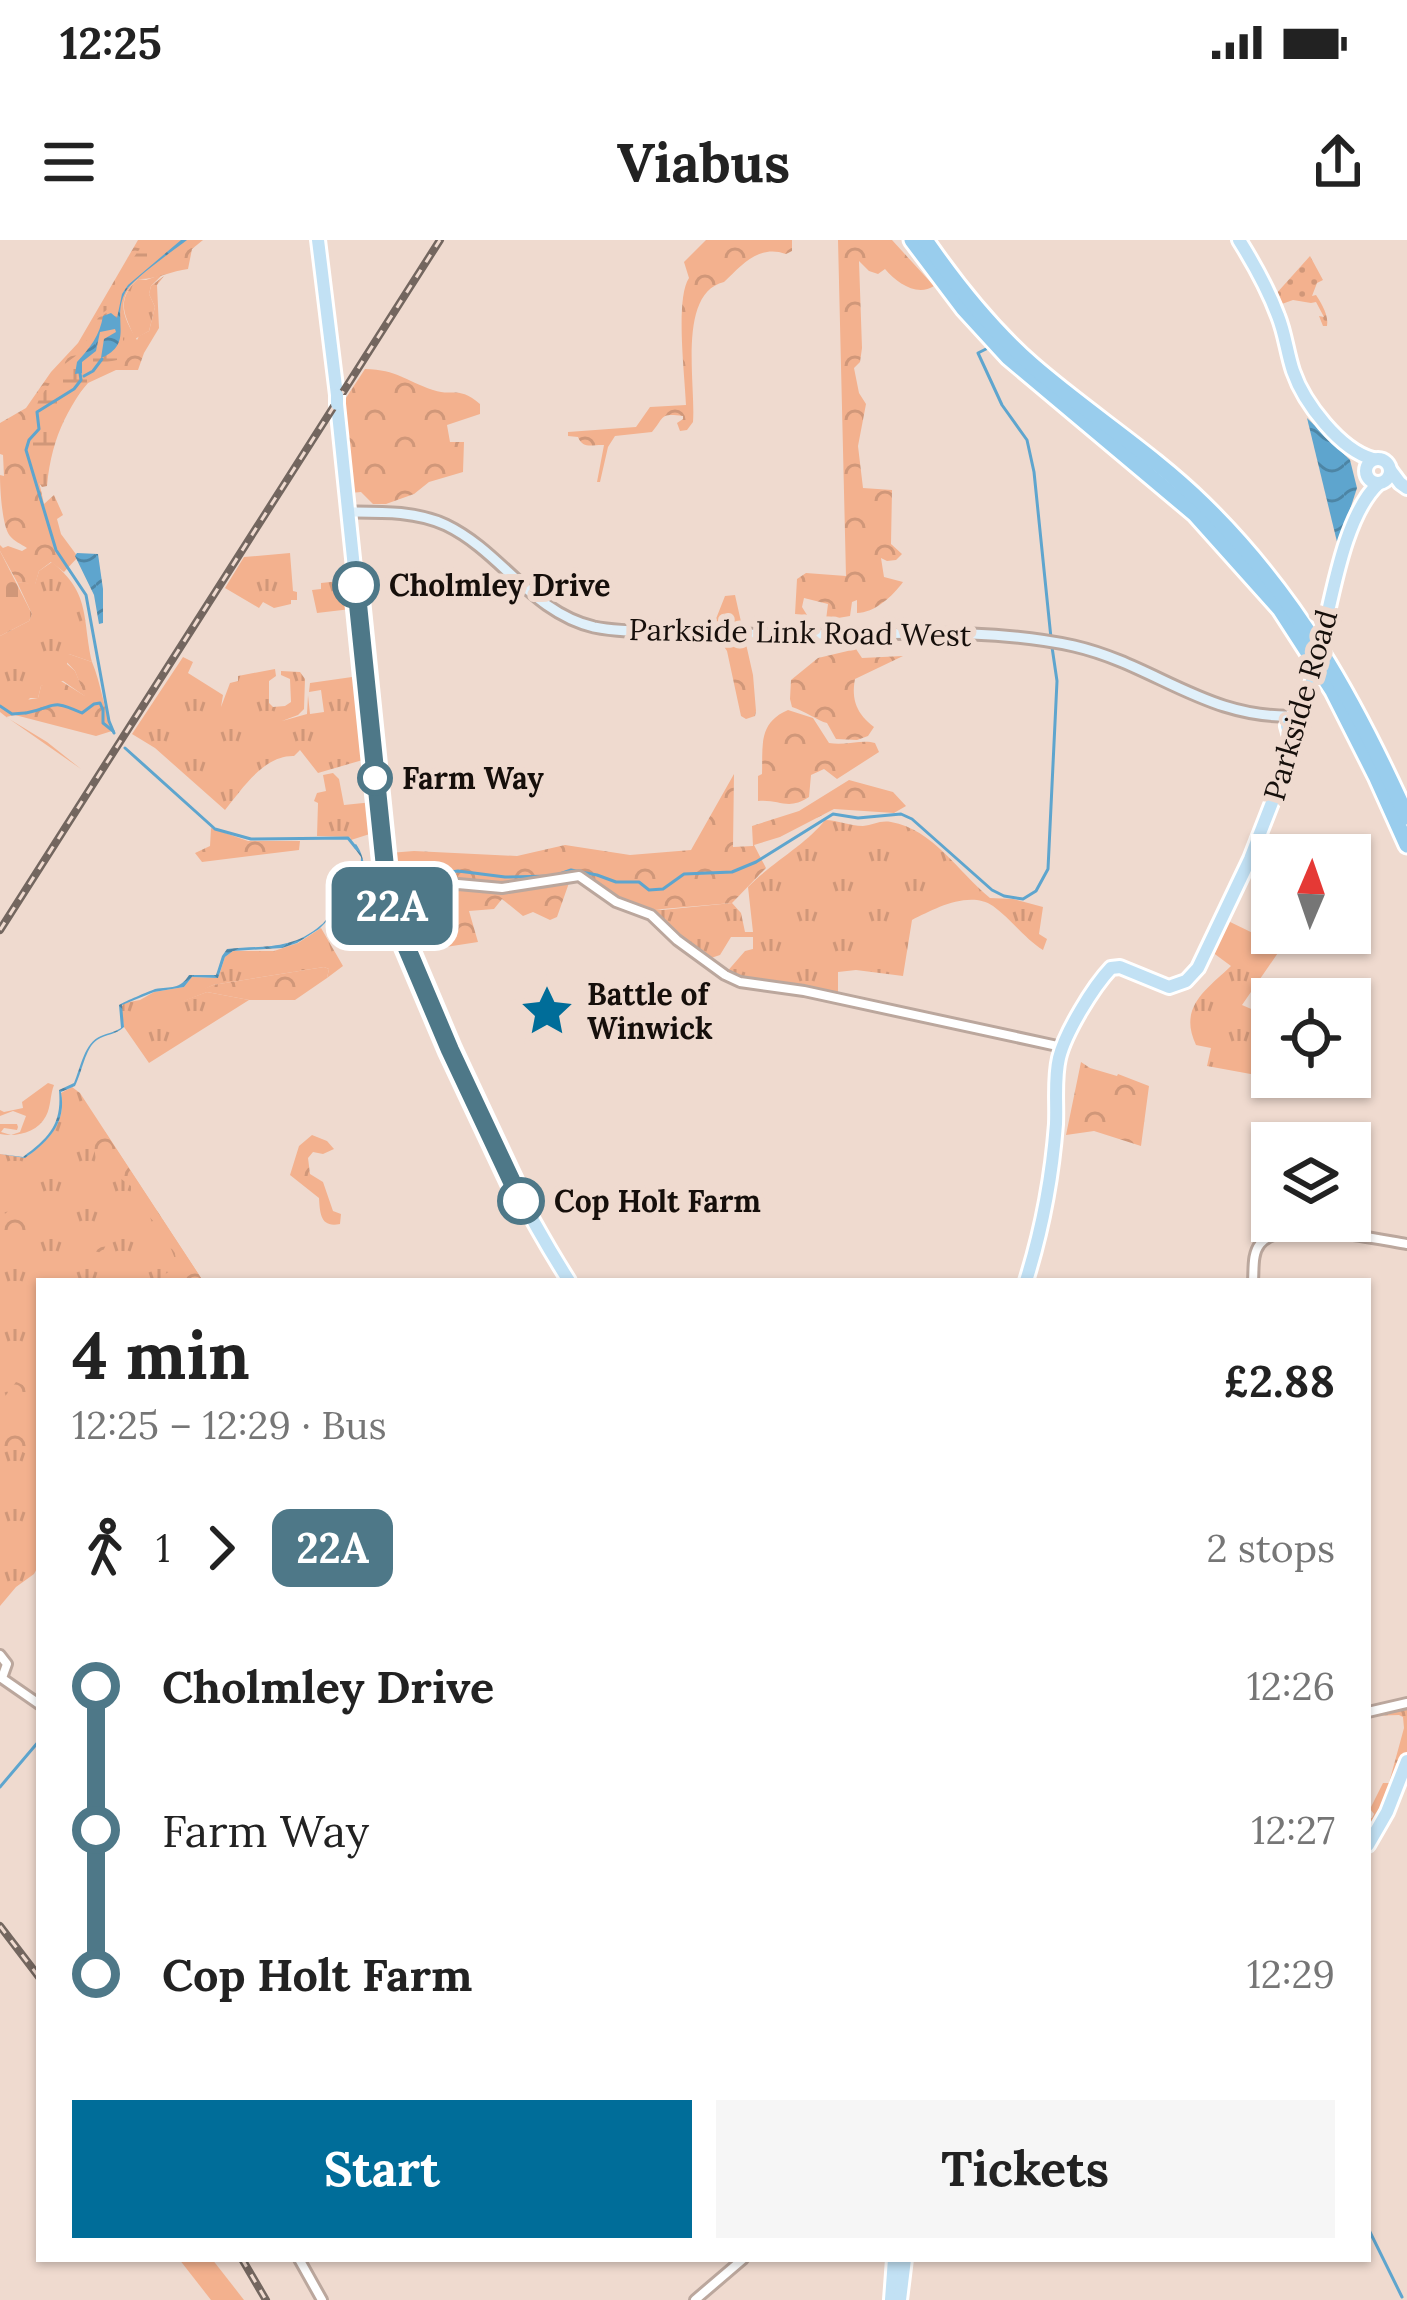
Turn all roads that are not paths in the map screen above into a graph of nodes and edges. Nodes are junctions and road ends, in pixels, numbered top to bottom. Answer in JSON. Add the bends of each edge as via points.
{"nodes":[{"id":1,"x":318,"y":240,"type":"edge"},
{"id":2,"x":911,"y":240,"type":"edge"},
{"id":3,"x":925,"y":240,"type":"edge"},
{"id":4,"x":1239,"y":240,"type":"edge"},
{"id":5,"x":1380,"y":476,"type":"edge"},
{"id":6,"x":354,"y":515,"type":"junction"},
{"id":7,"x":1290,"y":721,"type":"junction"},
{"id":8,"x":1407,"y":817,"type":"edge"},
{"id":9,"x":1407,"y":845,"type":"edge"},
{"id":10,"x":389,"y":893,"type":"junction"},
{"id":11,"x":1062,"y":1047,"type":"junction"},
{"id":12,"x":1407,"y":1244,"type":"edge"},
{"id":13,"x":567,"y":1278,"type":"edge"},
{"id":14,"x":1027,"y":1278,"type":"edge"},
{"id":15,"x":1253,"y":1278,"type":"edge"},
{"id":16,"x":0,"y":1655,"type":"edge"},
{"id":17,"x":1,"y":1678,"type":"edge"},
{"id":18,"x":36,"y":1702,"type":"edge"},
{"id":19,"x":1407,"y":1702,"type":"edge"},
{"id":20,"x":1371,"y":1711,"type":"edge"},
{"id":21,"x":1407,"y":1761,"type":"edge"},
{"id":22,"x":1407,"y":1783,"type":"edge"},
{"id":23,"x":1371,"y":1840,"type":"edge"},
{"id":24,"x":1371,"y":1854,"type":"edge"},
{"id":25,"x":301,"y":2262,"type":"edge"},
{"id":26,"x":739,"y":2262,"type":"edge"},
{"id":27,"x":896,"y":2262,"type":"edge"},
{"id":28,"x":322,"y":2300,"type":"edge"},
{"id":29,"x":694,"y":2300,"type":"edge"},
{"id":30,"x":895,"y":2300,"type":"edge"}],
"edges":[{"from":1,"to":6,"type":"main road"},
{"from":2,"to":9,"type":"highway","via":[[1008,357],[1196,514],[1280,609],[1333,691]]},
{"from":3,"to":8,"type":"highway","via":[[1016,350],[1202,504],[1292,604],[1348,695]]},
{"from":4,"to":5,"type":"main road","name":"Parkside Road","via":[[1279,317],[1301,390]]},
{"from":5,"to":7,"type":"main road","name":"Parkside Road","bridge":true,"via":[[1348,541],[1313,676]]},
{"from":6,"to":7,"type":"main road","name":"Parkside Link Road West","via":[[401,513],[443,524],[534,598],[596,628],[1038,640],[1095,652],[1197,698]]},
{"from":6,"to":10,"type":"main road"},
{"from":7,"to":11,"type":"main road","name":"Parkside Road","via":[[1287,764],[1250,860],[1191,977],[1169,987],[1112,968]]},
{"from":10,"to":11,"type":"street","via":[[579,876],[651,915],[740,982]]},
{"from":10,"to":13,"type":"main road","via":[[412,967],[477,1111]]},
{"from":11,"to":14,"type":"main road","via":[[1047,1193]]},
{"from":12,"to":15,"type":"street","via":[[1280,1233],[1257,1248]]},
{"from":16,"to":17,"type":"street","via":[[7,1664]]},
{"from":17,"to":18,"type":"street"},
{"from":19,"to":20,"type":"street"},
{"from":21,"to":23,"type":"main road"},
{"from":22,"to":24,"type":"main road"},
{"from":25,"to":28,"type":"street"},
{"from":26,"to":29,"type":"street"},
{"from":27,"to":30,"type":"main road"}]}
